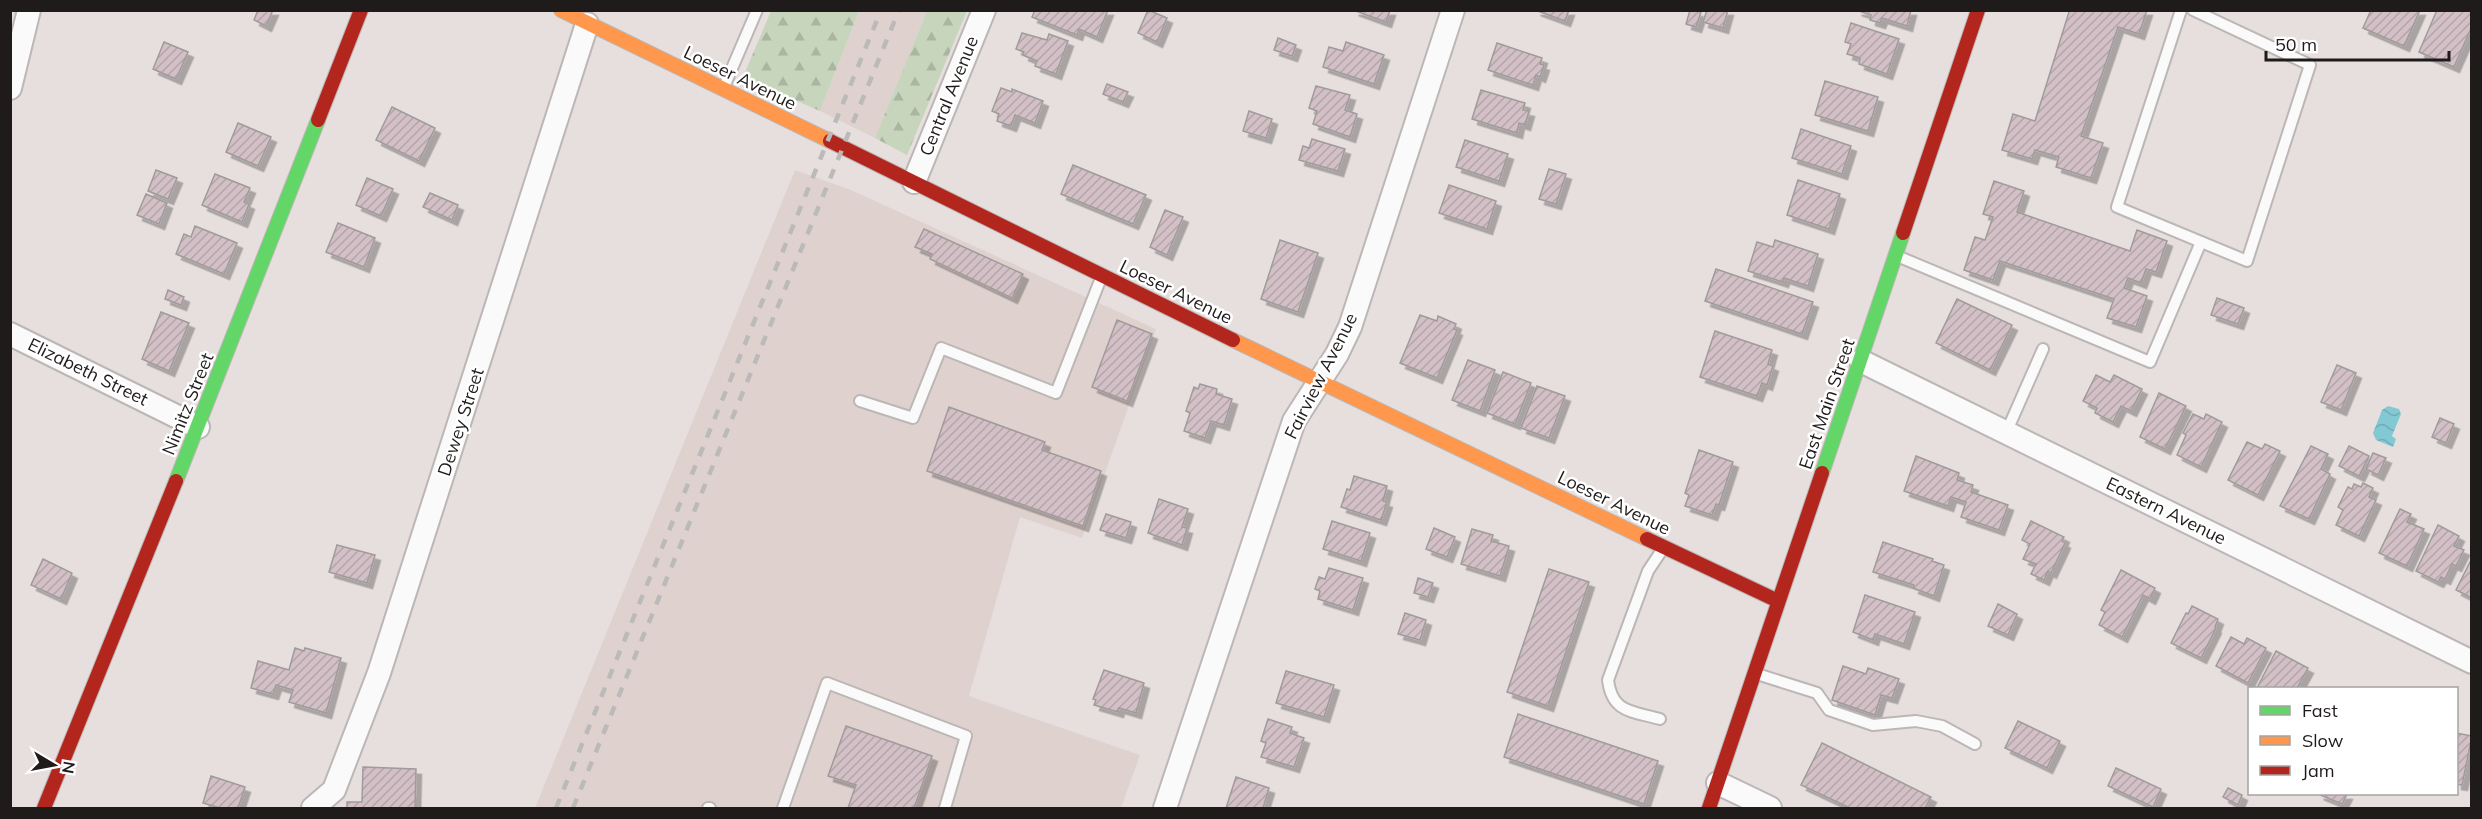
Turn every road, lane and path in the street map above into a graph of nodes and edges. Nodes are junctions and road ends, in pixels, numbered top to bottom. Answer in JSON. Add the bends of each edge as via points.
{"nodes":[{"id":1,"x":29,"y":10,"type":"edge"},
{"id":2,"x":361,"y":10,"type":"edge"},
{"id":3,"x":561,"y":10,"type":"edge"},
{"id":4,"x":757,"y":10,"type":"edge"},
{"id":5,"x":984,"y":10,"type":"edge"},
{"id":6,"x":1453,"y":10,"type":"edge"},
{"id":7,"x":1978,"y":10,"type":"edge"},
{"id":8,"x":2181,"y":10,"type":"edge"},
{"id":9,"x":2193,"y":10,"type":"edge"},
{"id":10,"x":587,"y":24,"type":"junction"},
{"id":11,"x":10,"y":87,"type":"edge"},
{"id":12,"x":723,"y":90,"type":"junction"},
{"id":13,"x":914,"y":182,"type":"junction"},
{"id":14,"x":2201,"y":242,"type":"junction"},
{"id":15,"x":1896,"y":255,"type":"junction"},
{"id":16,"x":1102,"y":275,"type":"junction"},
{"id":17,"x":10,"y":334,"type":"edge"},
{"id":18,"x":2043,"y":349,"type":"dead end"},
{"id":19,"x":1861,"y":361,"type":"junction"},
{"id":20,"x":1318,"y":382,"type":"junction"},
{"id":21,"x":860,"y":401,"type":"dead end"},
{"id":22,"x":198,"y":427,"type":"junction"},
{"id":23,"x":2006,"y":433,"type":"junction"},
{"id":24,"x":1663,"y":547,"type":"junction"},
{"id":25,"x":1778,"y":601,"type":"junction"},
{"id":26,"x":2472,"y":662,"type":"edge"},
{"id":27,"x":1754,"y":673,"type":"junction"},
{"id":28,"x":1660,"y":719,"type":"dead end"},
{"id":29,"x":1975,"y":744,"type":"dead end"},
{"id":30,"x":1718,"y":783,"type":"junction"},
{"id":31,"x":44,"y":808,"type":"edge"},
{"id":32,"x":313,"y":808,"type":"edge"},
{"id":33,"x":783,"y":808,"type":"edge"},
{"id":34,"x":945,"y":808,"type":"edge"},
{"id":35,"x":1165,"y":808,"type":"edge"},
{"id":36,"x":1709,"y":808,"type":"edge"},
{"id":37,"x":1770,"y":808,"type":"edge"}],
"edges":[{"from":1,"to":11,"type":"street"},
{"from":2,"to":22,"type":"street","name":"Nimitz Street"},
{"from":3,"to":10,"type":"street","name":"Loeser Avenue"},
{"from":4,"to":12,"type":"lane"},
{"from":5,"to":13,"type":"street","name":"Central Avenue"},
{"from":6,"to":20,"type":"street","name":"Fairview Avenue","via":[[1350,327]]},
{"from":7,"to":15,"type":"street","name":"East Main Street"},
{"from":8,"to":14,"type":"lane","via":[[2117,207]]},
{"from":9,"to":14,"type":"lane","via":[[2310,65],[2247,261]]},
{"from":10,"to":12,"type":"street","name":"Loeser Avenue"},
{"from":10,"to":32,"type":"street","name":"Dewey Street","via":[[379,673],[334,790]]},
{"from":12,"to":13,"type":"street","name":"Loeser Avenue"},
{"from":13,"to":16,"type":"street","name":"Loeser Avenue"},
{"from":14,"to":15,"type":"lane","via":[[2150,362]]},
{"from":15,"to":19,"type":"street","name":"East Main Street"},
{"from":16,"to":20,"type":"street","name":"Loeser Avenue"},
{"from":16,"to":21,"type":"lane","via":[[1056,393],[941,348],[913,418]]},
{"from":17,"to":22,"type":"street","name":"Elizabeth Street"},
{"from":18,"to":23,"type":"lane"},
{"from":19,"to":23,"type":"street","name":"Eastern Avenue"},
{"from":19,"to":25,"type":"street","name":"East Main Street"},
{"from":20,"to":24,"type":"street","name":"Loeser Avenue"},
{"from":20,"to":35,"type":"street","name":"Fairview Avenue","via":[[1294,421]]},
{"from":22,"to":31,"type":"street","name":"Nimitz Street"},
{"from":23,"to":26,"type":"street","name":"Eastern Avenue"},
{"from":24,"to":25,"type":"street","name":"Loeser Avenue"},
{"from":24,"to":28,"type":"lane","via":[[1648,571],[1608,680],[1610,695],[1620,708]]},
{"from":25,"to":27,"type":"street","name":"East Main Street"},
{"from":27,"to":29,"type":"lane","via":[[1817,693],[1829,710],[1873,725],[1916,721],[1942,726]]},
{"from":27,"to":30,"type":"street","name":"East Main Street"},
{"from":30,"to":36,"type":"street","name":"East Main Street"},
{"from":30,"to":37,"type":"street"},
{"from":33,"to":34,"type":"lane","via":[[827,683],[966,735]]}]}
